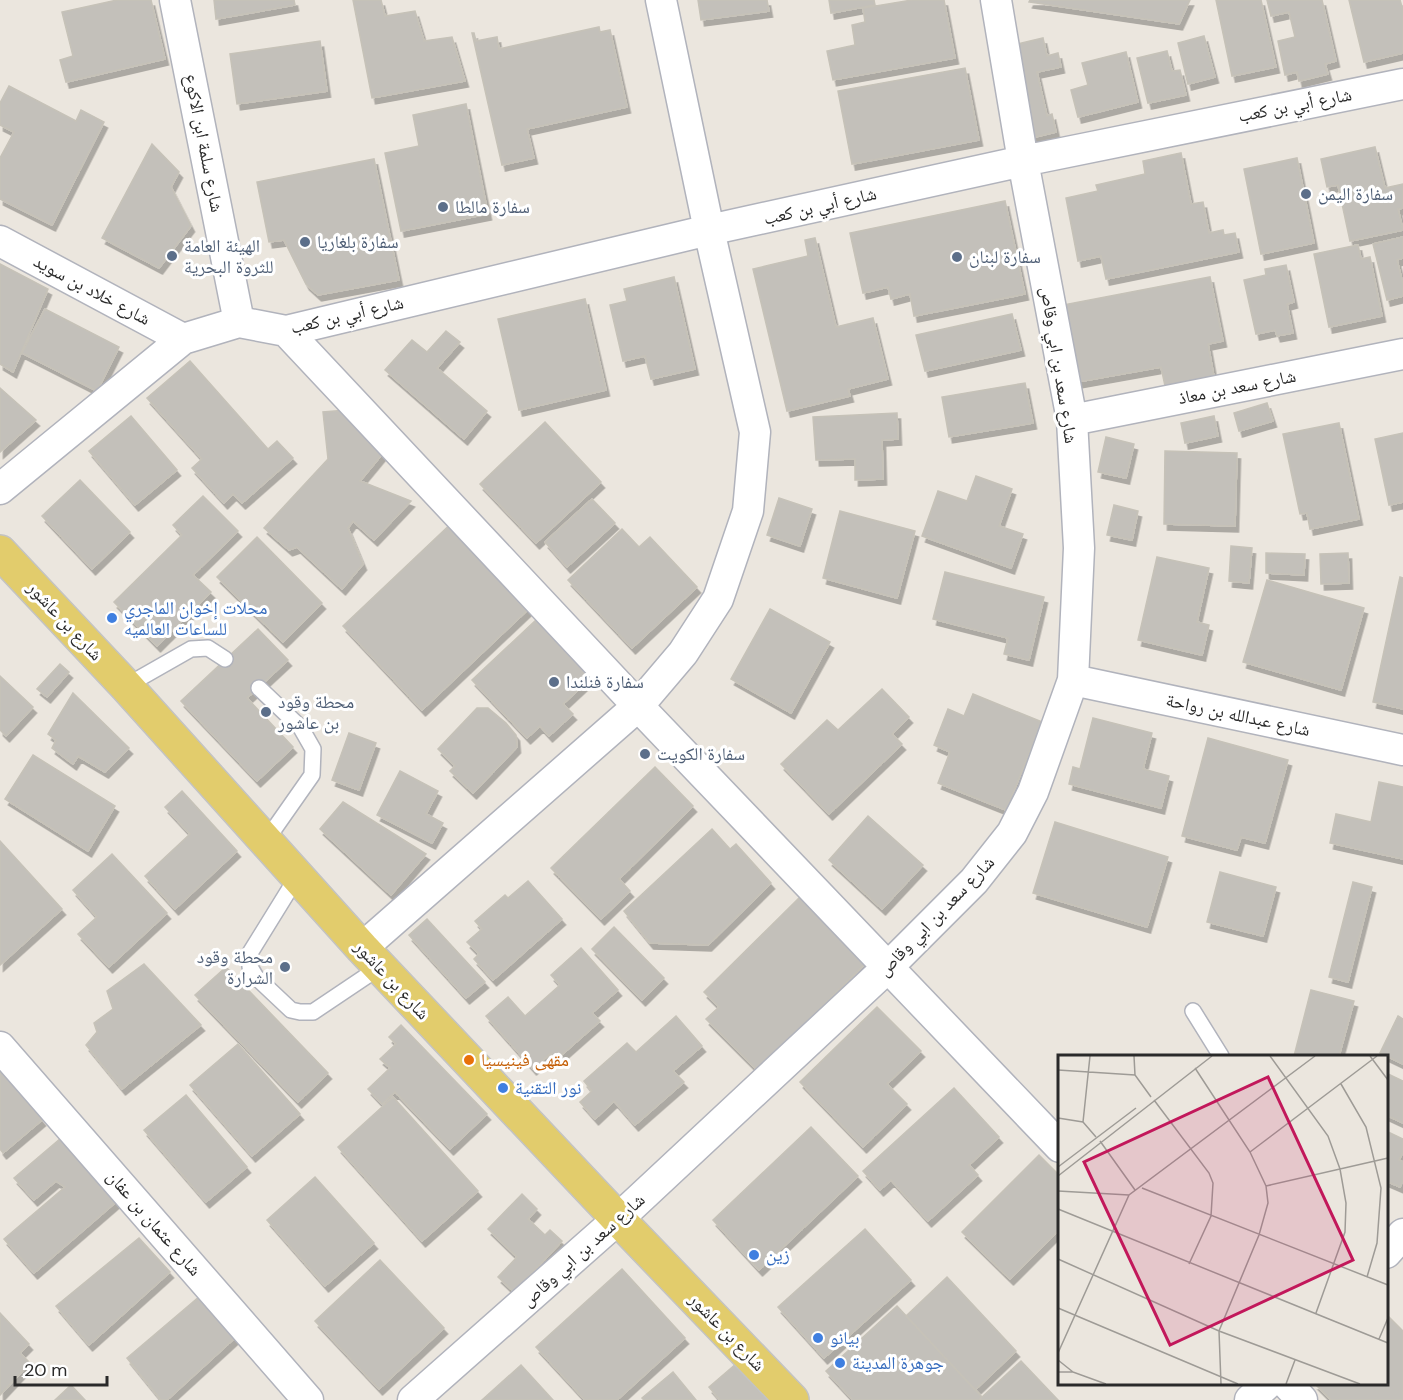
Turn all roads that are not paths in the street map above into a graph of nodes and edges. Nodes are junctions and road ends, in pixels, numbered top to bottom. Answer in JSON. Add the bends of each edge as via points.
{"nodes":[{"id":1,"x":175,"y":0,"type":"edge"},
{"id":2,"x":661,"y":0,"type":"edge"},
{"id":3,"x":996,"y":0,"type":"edge"},
{"id":4,"x":1403,"y":84,"type":"edge"},
{"id":5,"x":1023,"y":161,"type":"junction"},
{"id":6,"x":709,"y":230,"type":"junction"},
{"id":7,"x":0,"y":241,"type":"edge"},
{"id":8,"x":239,"y":322,"type":"junction"},
{"id":9,"x":286,"y":331,"type":"junction"},
{"id":10,"x":183,"y":339,"type":"junction"},
{"id":11,"x":1403,"y":354,"type":"edge"},
{"id":12,"x":1072,"y":420,"type":"junction"},
{"id":13,"x":0,"y":489,"type":"edge"},
{"id":14,"x":0,"y":552,"type":"edge"},
{"id":15,"x":225,"y":659,"type":"dead end"},
{"id":16,"x":1072,"y":680,"type":"junction"},
{"id":17,"x":126,"y":686,"type":"junction"},
{"id":18,"x":259,"y":688,"type":"dead end"},
{"id":19,"x":638,"y":706,"type":"junction"},
{"id":20,"x":1403,"y":750,"type":"edge"},
{"id":21,"x":265,"y":842,"type":"junction"},
{"id":22,"x":297,"y":877,"type":"junction"},
{"id":23,"x":371,"y":957,"type":"junction"},
{"id":24,"x":887,"y":968,"type":"junction"},
{"id":25,"x":1193,"y":1011,"type":"dead end"},
{"id":26,"x":0,"y":1047,"type":"edge"},
{"id":27,"x":1220,"y":1055,"type":"edge"},
{"id":28,"x":1058,"y":1146,"type":"edge"},
{"id":29,"x":618,"y":1220,"type":"junction"},
{"id":30,"x":1403,"y":1234,"type":"edge"},
{"id":31,"x":1388,"y":1251,"type":"edge"},
{"id":32,"x":1265,"y":1385,"type":"edge"},
{"id":33,"x":1289,"y":1385,"type":"edge"},
{"id":34,"x":308,"y":1400,"type":"edge"},
{"id":35,"x":413,"y":1400,"type":"edge"},
{"id":36,"x":792,"y":1400,"type":"edge"},
{"id":37,"x":1250,"y":1400,"type":"edge"},
{"id":38,"x":1302,"y":1400,"type":"edge"}],
"edges":[{"from":1,"to":8,"type":"street","name":"شارع سلمة ابن الاكوع"},
{"from":2,"to":6,"type":"street"},
{"from":3,"to":5,"type":"street","name":"شارع سعد بن ابي وقاص"},
{"from":4,"to":5,"type":"street","name":"شارع أبي بن كعب"},
{"from":5,"to":6,"type":"street","name":"شارع أبي بن كعب"},
{"from":5,"to":12,"type":"street","name":"شارع سعد بن ابي وقاص"},
{"from":6,"to":9,"type":"street","name":"شارع أبي بن كعب"},
{"from":6,"to":19,"type":"street","via":[[755,432],[748,511],[718,599],[683,653]]},
{"from":7,"to":10,"type":"street","name":"شارع خلاد بن سويد"},
{"from":8,"to":9,"type":"street","name":"شارع أبي بن كعب"},
{"from":8,"to":10,"type":"street"},
{"from":9,"to":19,"type":"street"},
{"from":10,"to":13,"type":"street"},
{"from":11,"to":12,"type":"street","name":"شارع سعد بن معاذ"},
{"from":12,"to":16,"type":"street","name":"شارع سعد بن ابي وقاص","via":[[1079,548]]},
{"from":14,"to":17,"type":"main road","name":"شارع بن عاشور"},
{"from":15,"to":17,"type":"lane","via":[[208,648],[191,649]]},
{"from":16,"to":20,"type":"street","name":"شارع عبدالله بن رواحة"},
{"from":16,"to":24,"type":"street","name":"شارع سعد بن ابي وقاص","via":[[1033,792],[1012,834],[974,881]]},
{"from":17,"to":21,"type":"main road","name":"شارع بن عاشور"},
{"from":18,"to":21,"type":"lane","via":[[301,728],[313,749],[312,775]]},
{"from":19,"to":23,"type":"street"},
{"from":19,"to":24,"type":"street"},
{"from":21,"to":22,"type":"main road","name":"شارع بن عاشور"},
{"from":22,"to":23,"type":"main road","name":"شارع بن عاشور"},
{"from":22,"to":23,"type":"lane","via":[[250,953],[255,976],[291,1010],[313,1012]]},
{"from":23,"to":29,"type":"main road","name":"شارع بن عاشور"},
{"from":24,"to":28,"type":"street"},
{"from":24,"to":29,"type":"street","name":"شارع سعد بن ابي وقاص"},
{"from":25,"to":27,"type":"lane"},
{"from":26,"to":34,"type":"street","name":"شارع عثمان بن عفان"},
{"from":29,"to":35,"type":"street","name":"شارع سعد بن ابي وقاص"},
{"from":29,"to":36,"type":"main road","name":"شارع بن عاشور"},
{"from":30,"to":31,"type":"street"},
{"from":32,"to":37,"type":"street"},
{"from":33,"to":38,"type":"street"}]}
